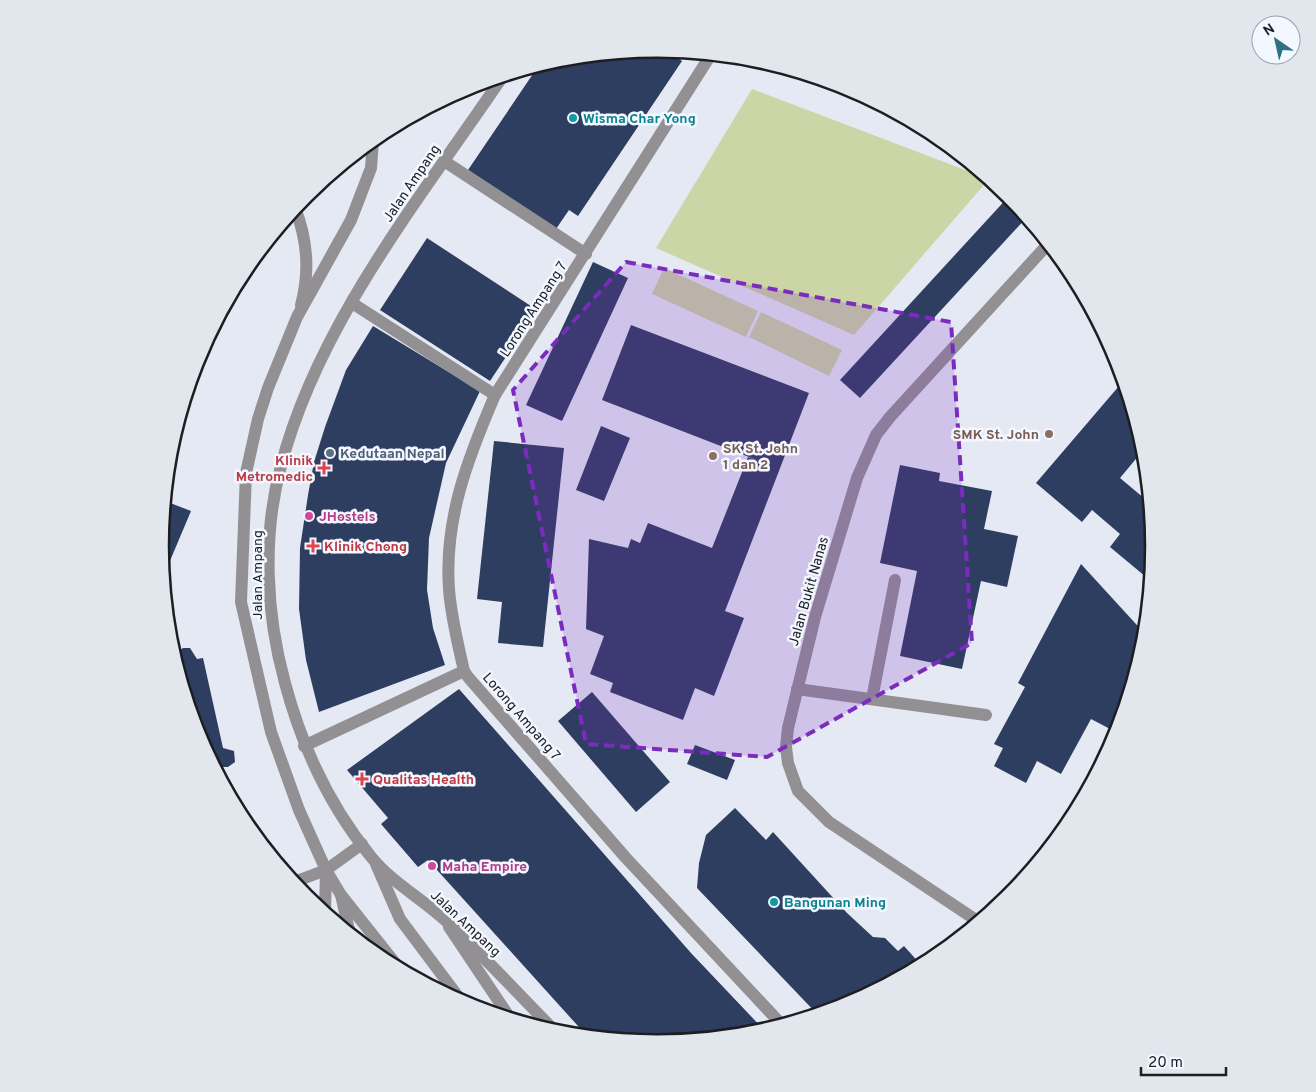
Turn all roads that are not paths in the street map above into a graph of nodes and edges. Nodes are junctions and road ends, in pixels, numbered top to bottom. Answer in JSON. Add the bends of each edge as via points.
{"nodes":[{"id":1,"x":707,"y":61,"type":"edge"},
{"id":2,"x":497,"y":85,"type":"edge"},
{"id":3,"x":372,"y":150,"type":"edge"},
{"id":4,"x":444,"y":161,"type":"junction"},
{"id":5,"x":298,"y":217,"type":"edge"},
{"id":6,"x":1045,"y":248,"type":"edge"},
{"id":7,"x":586,"y":254,"type":"junction"},
{"id":8,"x":352,"y":303,"type":"junction"},
{"id":9,"x":297,"y":317,"type":"junction"},
{"id":10,"x":495,"y":395,"type":"junction"},
{"id":11,"x":895,"y":580,"type":"dead end"},
{"id":12,"x":464,"y":671,"type":"junction"},
{"id":13,"x":797,"y":689,"type":"junction"},
{"id":14,"x":872,"y":699,"type":"junction"},
{"id":15,"x":986,"y":715,"type":"dead end"},
{"id":16,"x":304,"y":746,"type":"junction"},
{"id":17,"x":362,"y":844,"type":"junction"},
{"id":18,"x":375,"y":861,"type":"junction"},
{"id":19,"x":326,"y":870,"type":"junction"},
{"id":20,"x":302,"y":879,"type":"edge"},
{"id":21,"x":341,"y":895,"type":"junction"},
{"id":22,"x":325,"y":903,"type":"edge"},
{"id":23,"x":974,"y":918,"type":"edge"},
{"id":24,"x":445,"y":920,"type":"junction"},
{"id":25,"x":347,"y":923,"type":"edge"},
{"id":26,"x":385,"y":951,"type":"edge"},
{"id":27,"x":452,"y":988,"type":"edge"},
{"id":28,"x":505,"y":1010,"type":"edge"},
{"id":29,"x":545,"y":1021,"type":"edge"},
{"id":30,"x":772,"y":1021,"type":"edge"}],
"edges":[{"from":1,"to":7,"type":"street","name":"Lorong Ampang 7"},
{"from":2,"to":4,"type":"street","name":"Jalan Ampang"},
{"from":3,"to":9,"type":"street","name":"Jalan Ampang","via":[[371,168],[351,220]]},
{"from":4,"to":7,"type":"street","name":"Lorong Ampang 7"},
{"from":4,"to":8,"type":"street","name":"Jalan Ampang"},
{"from":5,"to":9,"type":"street","via":[[308,259],[305,289]]},
{"from":6,"to":13,"type":"street","name":"Jalan Bukit Nanas","via":[[876,435],[857,478]]},
{"from":7,"to":10,"type":"street","name":"Lorong Ampang 7"},
{"from":8,"to":10,"type":"street"},
{"from":8,"to":16,"type":"street","name":"Jalan Ampang","via":[[322,361],[295,426],[281,466],[272,521],[270,612],[278,658]]},
{"from":9,"to":19,"type":"street","name":"Jalan Ampang","via":[[268,388],[250,455],[243,515],[241,602],[271,732],[299,810]]},
{"from":10,"to":12,"type":"street","name":"Lorong Ampang 7","via":[[471,451],[458,492],[450,534],[449,588]]},
{"from":11,"to":14,"type":"street"},
{"from":12,"to":16,"type":"street"},
{"from":12,"to":30,"type":"street","name":"Lorong Ampang 7"},
{"from":13,"to":14,"type":"street"},
{"from":13,"to":23,"type":"street","name":"Jalan Bukit Nanas","via":[[786,747],[798,791],[829,822]]},
{"from":14,"to":15,"type":"street"},
{"from":16,"to":17,"type":"street","name":"Jalan Ampang","via":[[340,814]]},
{"from":17,"to":18,"type":"street","name":"Jalan Ampang"},
{"from":17,"to":19,"type":"street"},
{"from":18,"to":24,"type":"street","name":"Jalan Ampang"},
{"from":18,"to":27,"type":"street","via":[[400,920]]},
{"from":19,"to":20,"type":"street"},
{"from":19,"to":21,"type":"street","name":"Jalan Ampang"},
{"from":19,"to":22,"type":"street"},
{"from":21,"to":25,"type":"street"},
{"from":21,"to":26,"type":"street","name":"Jalan Ampang"},
{"from":24,"to":28,"type":"street"},
{"from":24,"to":29,"type":"street","name":"Jalan Ampang"}]}
